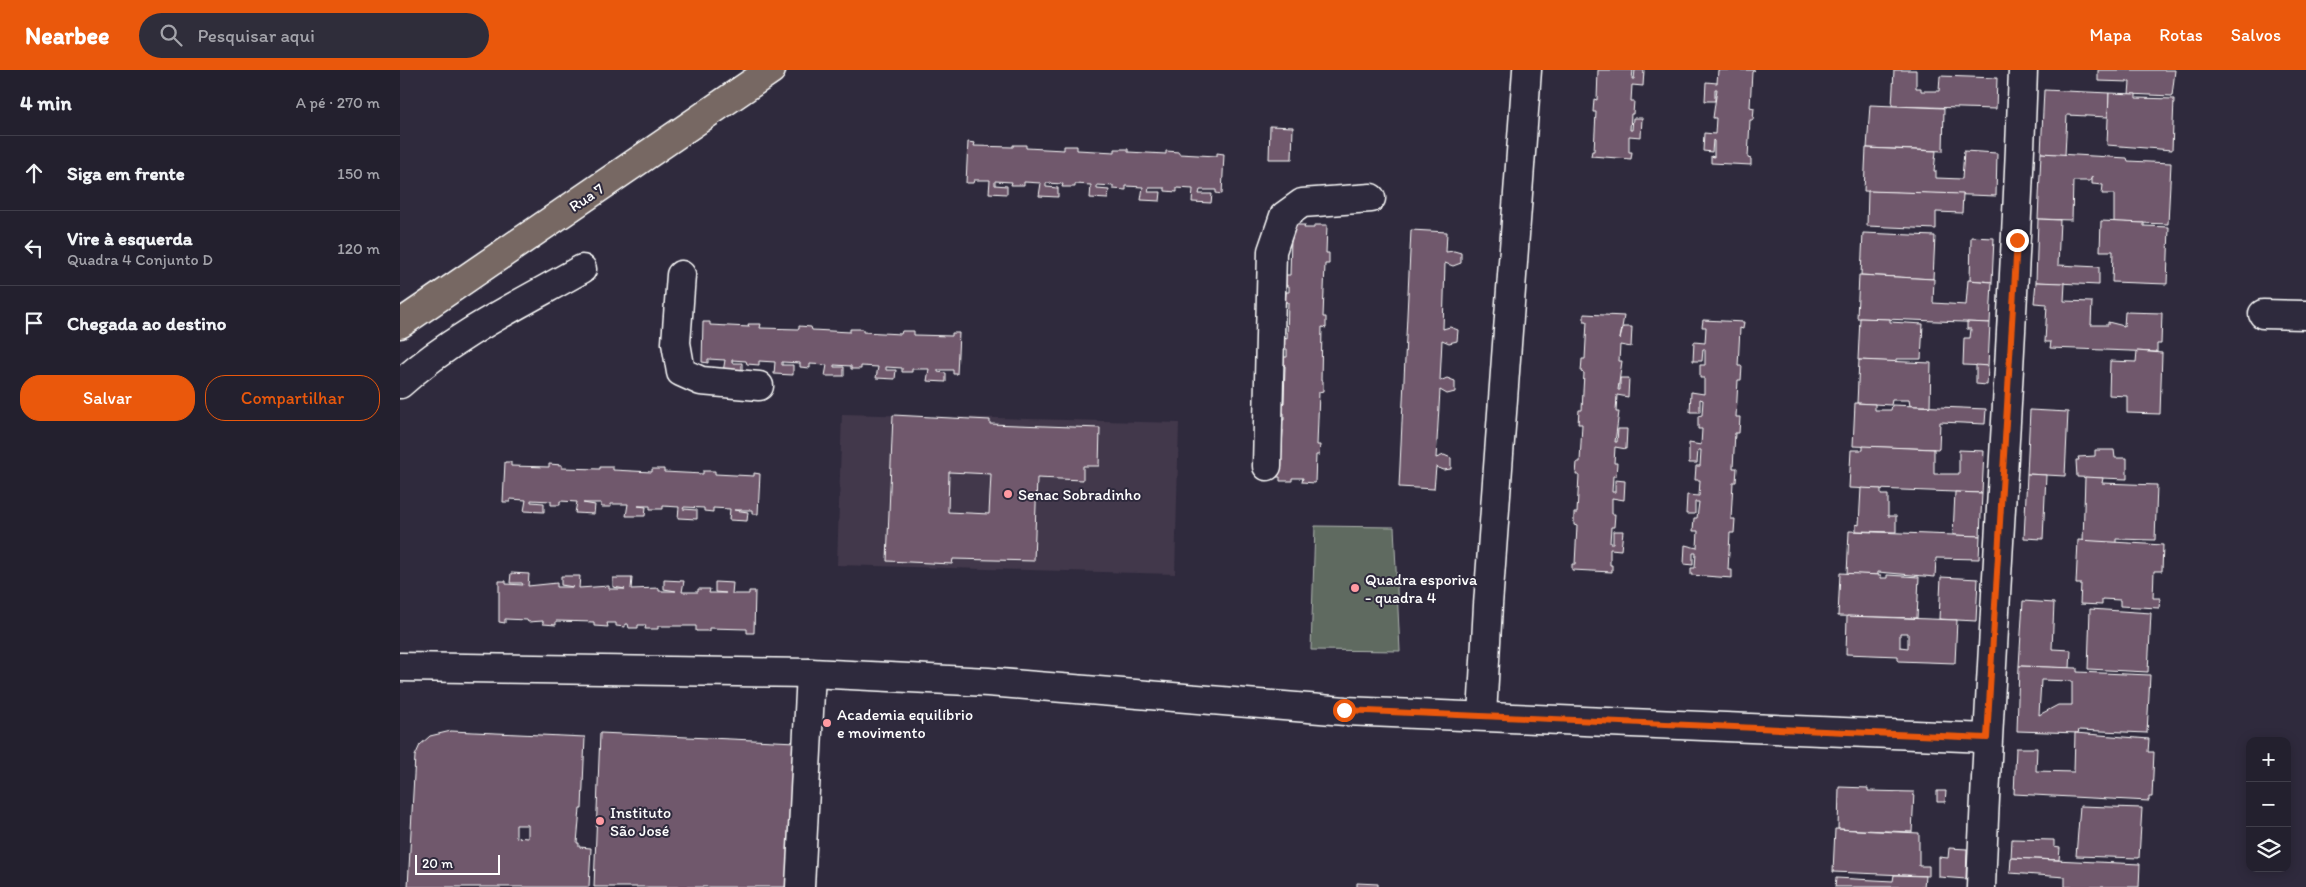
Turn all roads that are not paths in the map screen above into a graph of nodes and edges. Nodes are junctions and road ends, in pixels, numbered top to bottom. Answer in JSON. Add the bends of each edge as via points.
{"nodes":[{"id":1,"x":771,"y":70,"type":"edge"},
{"id":2,"x":1527,"y":70,"type":"edge"},
{"id":3,"x":2023,"y":70,"type":"edge"},
{"id":4,"x":1371,"y":198,"type":"dead end"},
{"id":5,"x":582,"y":269,"type":"dead end"},
{"id":6,"x":681,"y":275,"type":"dead end"},
{"id":7,"x":2263,"y":314,"type":"dead end"},
{"id":8,"x":2306,"y":315,"type":"edge"},
{"id":9,"x":400,"y":324,"type":"edge"},
{"id":10,"x":400,"y":384,"type":"edge"},
{"id":11,"x":759,"y":386,"type":"dead end"},
{"id":12,"x":1267,"y":466,"type":"dead end"},
{"id":13,"x":400,"y":667,"type":"edge"},
{"id":14,"x":811,"y":673,"type":"junction"},
{"id":15,"x":1482,"y":716,"type":"junction"},
{"id":16,"x":1987,"y":738,"type":"junction"},
{"id":17,"x":800,"y":887,"type":"edge"},
{"id":18,"x":1981,"y":887,"type":"edge"}],
"edges":[{"from":1,"to":9,"type":"main road","name":"Rua 7"},
{"from":2,"to":15,"type":"street"},
{"from":3,"to":16,"type":"street","via":[[2017,240]]},
{"from":4,"to":12,"type":"street","via":[[1302,203],[1284,216],[1272,251]]},
{"from":5,"to":10,"type":"street","via":[[424,362]]},
{"from":6,"to":11,"type":"street","via":[[676,343],[681,372],[701,381]]},
{"from":7,"to":8,"type":"street"},
{"from":13,"to":14,"type":"street"},
{"from":14,"to":15,"type":"street","via":[[988,682],[1318,709]]},
{"from":14,"to":17,"type":"street"},
{"from":15,"to":16,"type":"street"},
{"from":16,"to":18,"type":"street"}]}
